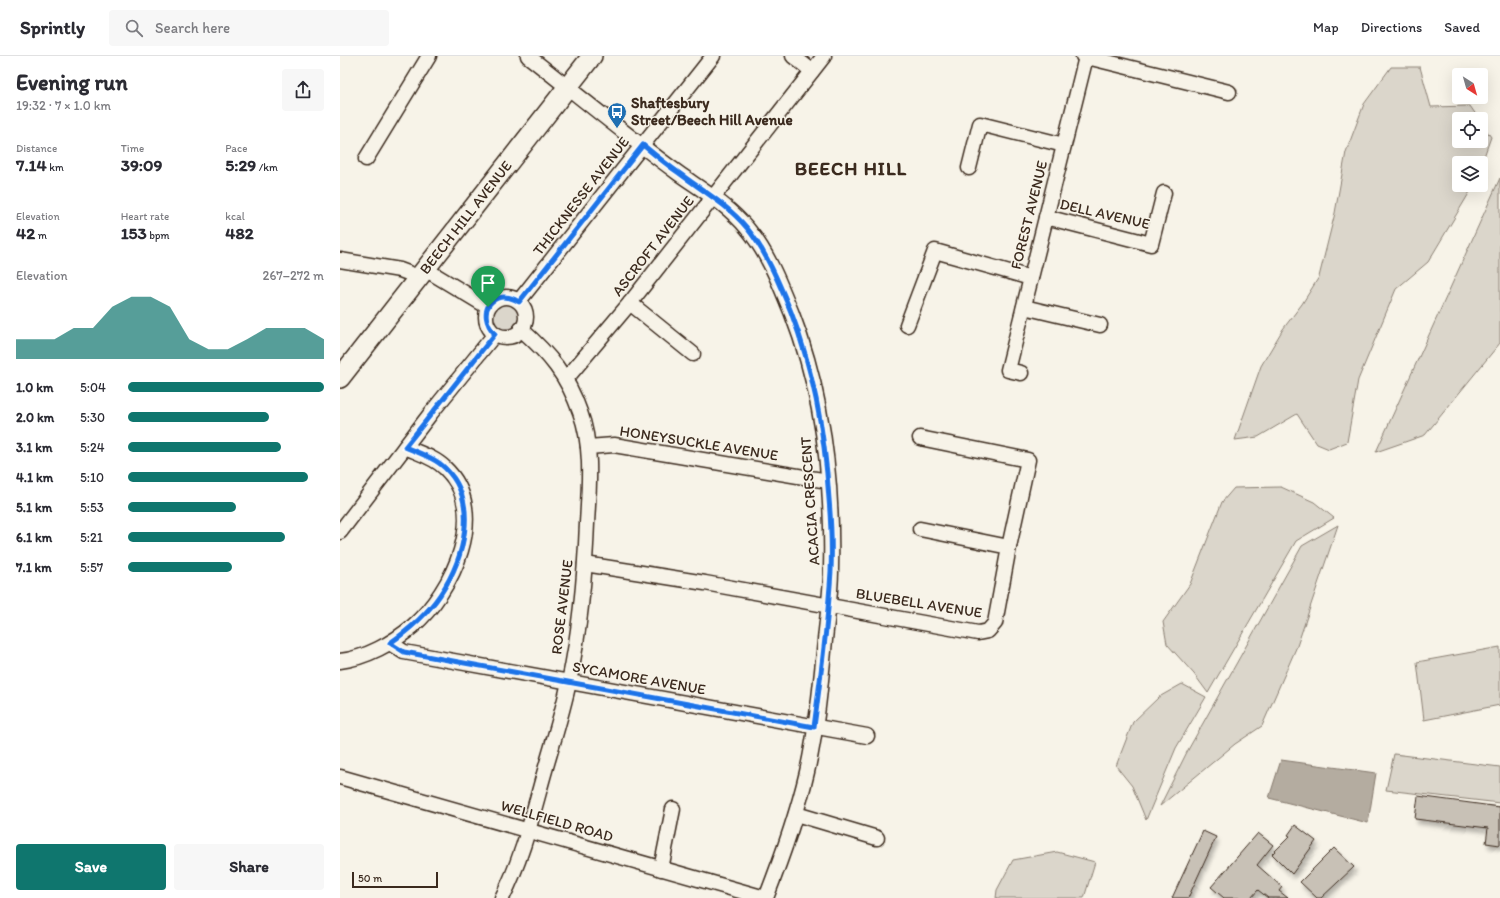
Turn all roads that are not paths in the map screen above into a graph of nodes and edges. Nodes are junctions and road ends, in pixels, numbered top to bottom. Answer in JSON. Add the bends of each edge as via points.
{"nodes":[{"id":1,"x":429,"y":56,"type":"edge"},
{"id":2,"x":528,"y":56,"type":"edge"},
{"id":3,"x":592,"y":56,"type":"edge"},
{"id":4,"x":713,"y":56,"type":"edge"},
{"id":5,"x":793,"y":56,"type":"edge"},
{"id":6,"x":824,"y":56,"type":"edge"},
{"id":7,"x":1085,"y":56,"type":"edge"},
{"id":8,"x":812,"y":71,"type":"junction"},
{"id":9,"x":568,"y":87,"type":"junction"},
{"id":10,"x":1229,"y":92,"type":"dead end"},
{"id":11,"x":643,"y":145,"type":"junction"},
{"id":12,"x":1064,"y":145,"type":"junction"},
{"id":13,"x":366,"y":159,"type":"dead end"},
{"id":14,"x":969,"y":168,"type":"dead end"},
{"id":15,"x":1164,"y":193,"type":"dead end"},
{"id":16,"x":713,"y":196,"type":"junction"},
{"id":17,"x":1046,"y":217,"type":"junction"},
{"id":18,"x":340,"y":260,"type":"edge"},
{"id":19,"x":421,"y":274,"type":"junction"},
{"id":20,"x":1031,"y":278,"type":"junction"},
{"id":21,"x":519,"y":302,"type":"junction"},
{"id":22,"x":630,"y":304,"type":"junction"},
{"id":23,"x":488,"y":307,"type":"junction"},
{"id":24,"x":1024,"y":307,"type":"junction"},
{"id":25,"x":907,"y":325,"type":"dead end"},
{"id":26,"x":1100,"y":325,"type":"dead end"},
{"id":27,"x":522,"y":329,"type":"junction"},
{"id":28,"x":495,"y":334,"type":"junction"},
{"id":29,"x":693,"y":354,"type":"dead end"},
{"id":30,"x":1021,"y":373,"type":"dead end"},
{"id":31,"x":340,"y":378,"type":"edge"},
{"id":32,"x":566,"y":379,"type":"junction"},
{"id":33,"x":920,"y":438,"type":"dead end"},
{"id":34,"x":405,"y":447,"type":"junction"},
{"id":35,"x":588,"y":448,"type":"junction"},
{"id":36,"x":828,"y":481,"type":"junction"},
{"id":37,"x":920,"y":529,"type":"dead end"},
{"id":38,"x":340,"y":532,"type":"edge"},
{"id":39,"x":1009,"y":547,"type":"junction"},
{"id":40,"x":585,"y":564,"type":"junction"},
{"id":41,"x":828,"y":606,"type":"junction"},
{"id":42,"x":390,"y":643,"type":"junction"},
{"id":43,"x":340,"y":661,"type":"edge"},
{"id":44,"x":569,"y":682,"type":"junction"},
{"id":45,"x":814,"y":727,"type":"junction"},
{"id":46,"x":867,"y":736,"type":"dead end"},
{"id":47,"x":340,"y":777,"type":"edge"},
{"id":48,"x":673,"y":808,"type":"dead end"},
{"id":49,"x":796,"y":814,"type":"junction"},
{"id":50,"x":528,"y":831,"type":"junction"},
{"id":51,"x":877,"y":838,"type":"dead end"},
{"id":52,"x":661,"y":869,"type":"junction"},
{"id":53,"x":502,"y":898,"type":"edge"},
{"id":54,"x":765,"y":898,"type":"edge"}],
"edges":[{"from":1,"to":13,"type":"street"},
{"from":2,"to":9,"type":"street","name":"ACACIA CRESCENT"},
{"from":3,"to":9,"type":"street","name":"BEECH HILL AVENUE"},
{"from":4,"to":11,"type":"street","name":"THICKNESSE AVENUE"},
{"from":5,"to":8,"type":"street"},
{"from":6,"to":8,"type":"street","name":"ASCROFT AVENUE"},
{"from":7,"to":10,"type":"street"},
{"from":7,"to":12,"type":"street","name":"FOREST AVENUE"},
{"from":8,"to":16,"type":"street","name":"ASCROFT AVENUE"},
{"from":9,"to":11,"type":"street","name":"ACACIA CRESCENT"},
{"from":9,"to":19,"type":"street","name":"BEECH HILL AVENUE"},
{"from":11,"to":16,"type":"street","name":"ACACIA CRESCENT","via":[[678,173]]},
{"from":11,"to":21,"type":"street","name":"THICKNESSE AVENUE"},
{"from":12,"to":14,"type":"street","via":[[980,124]]},
{"from":12,"to":17,"type":"street","name":"FOREST AVENUE"},
{"from":15,"to":17,"type":"street","name":"DELL AVENUE","via":[[1151,244]]},
{"from":16,"to":22,"type":"street","name":"ASCROFT AVENUE"},
{"from":16,"to":36,"type":"street","name":"ACACIA CRESCENT","via":[[734,214],[761,247],[786,301],[804,349],[818,406]]},
{"from":17,"to":20,"type":"street","name":"FOREST AVENUE"},
{"from":18,"to":19,"type":"street"},
{"from":19,"to":23,"type":"street"},
{"from":19,"to":31,"type":"street","name":"BEECH HILL AVENUE"},
{"from":20,"to":24,"type":"street","name":"FOREST AVENUE"},
{"from":20,"to":25,"type":"street","via":[[935,251]]},
{"from":21,"to":23,"type":"street","via":[[513,298],[501,297]]},
{"from":21,"to":27,"type":"street","via":[[526,318]]},
{"from":22,"to":29,"type":"street"},
{"from":22,"to":32,"type":"street","name":"ASCROFT AVENUE"},
{"from":23,"to":28,"type":"street","via":[[486,322]]},
{"from":24,"to":26,"type":"street"},
{"from":24,"to":30,"type":"street","name":"FOREST AVENUE","via":[[1008,370]]},
{"from":27,"to":28,"type":"street","via":[[511,336]]},
{"from":27,"to":32,"type":"street","name":"ROSE AVENUE","via":[[552,360]]},
{"from":28,"to":34,"type":"street"},
{"from":32,"to":35,"type":"street","name":"ROSE AVENUE","via":[[581,413]]},
{"from":33,"to":39,"type":"street","name":"BLUEBELL AVENUE","via":[[1028,460]]},
{"from":34,"to":38,"type":"street"},
{"from":34,"to":42,"type":"street","via":[[435,460],[451,474],[462,497],[466,524],[463,542],[450,580],[414,625]]},
{"from":35,"to":36,"type":"street","name":"HONEYSUCKLE AVENUE","via":[[614,445]]},
{"from":35,"to":40,"type":"street","name":"ROSE AVENUE","via":[[589,498]]},
{"from":36,"to":41,"type":"street","name":"ACACIA CRESCENT","via":[[831,519]]},
{"from":37,"to":39,"type":"street"},
{"from":39,"to":41,"type":"street","name":"BLUEBELL AVENUE","via":[[995,623],[988,631],[978,633]]},
{"from":40,"to":41,"type":"street","name":"BLUEBELL AVENUE"},
{"from":40,"to":44,"type":"street","name":"ROSE AVENUE","via":[[579,626]]},
{"from":41,"to":45,"type":"street","name":"ACACIA CRESCENT"},
{"from":42,"to":43,"type":"street","via":[[365,655]]},
{"from":42,"to":44,"type":"street","name":"SYCAMORE AVENUE","via":[[404,652]]},
{"from":44,"to":45,"type":"street","name":"SYCAMORE AVENUE"},
{"from":44,"to":50,"type":"street","name":"ROSE AVENUE"},
{"from":45,"to":46,"type":"street","name":"SYCAMORE AVENUE"},
{"from":45,"to":49,"type":"street","name":"ACACIA CRESCENT"},
{"from":47,"to":50,"type":"street","name":"WELLFIELD ROAD"},
{"from":48,"to":52,"type":"street"},
{"from":49,"to":51,"type":"street"},
{"from":49,"to":54,"type":"street","name":"ACACIA CRESCENT"},
{"from":50,"to":52,"type":"street","name":"WELLFIELD ROAD"},
{"from":50,"to":53,"type":"street","name":"ROSE AVENUE","via":[[513,877]]},
{"from":52,"to":54,"type":"street","name":"WELLFIELD ROAD"}]}
